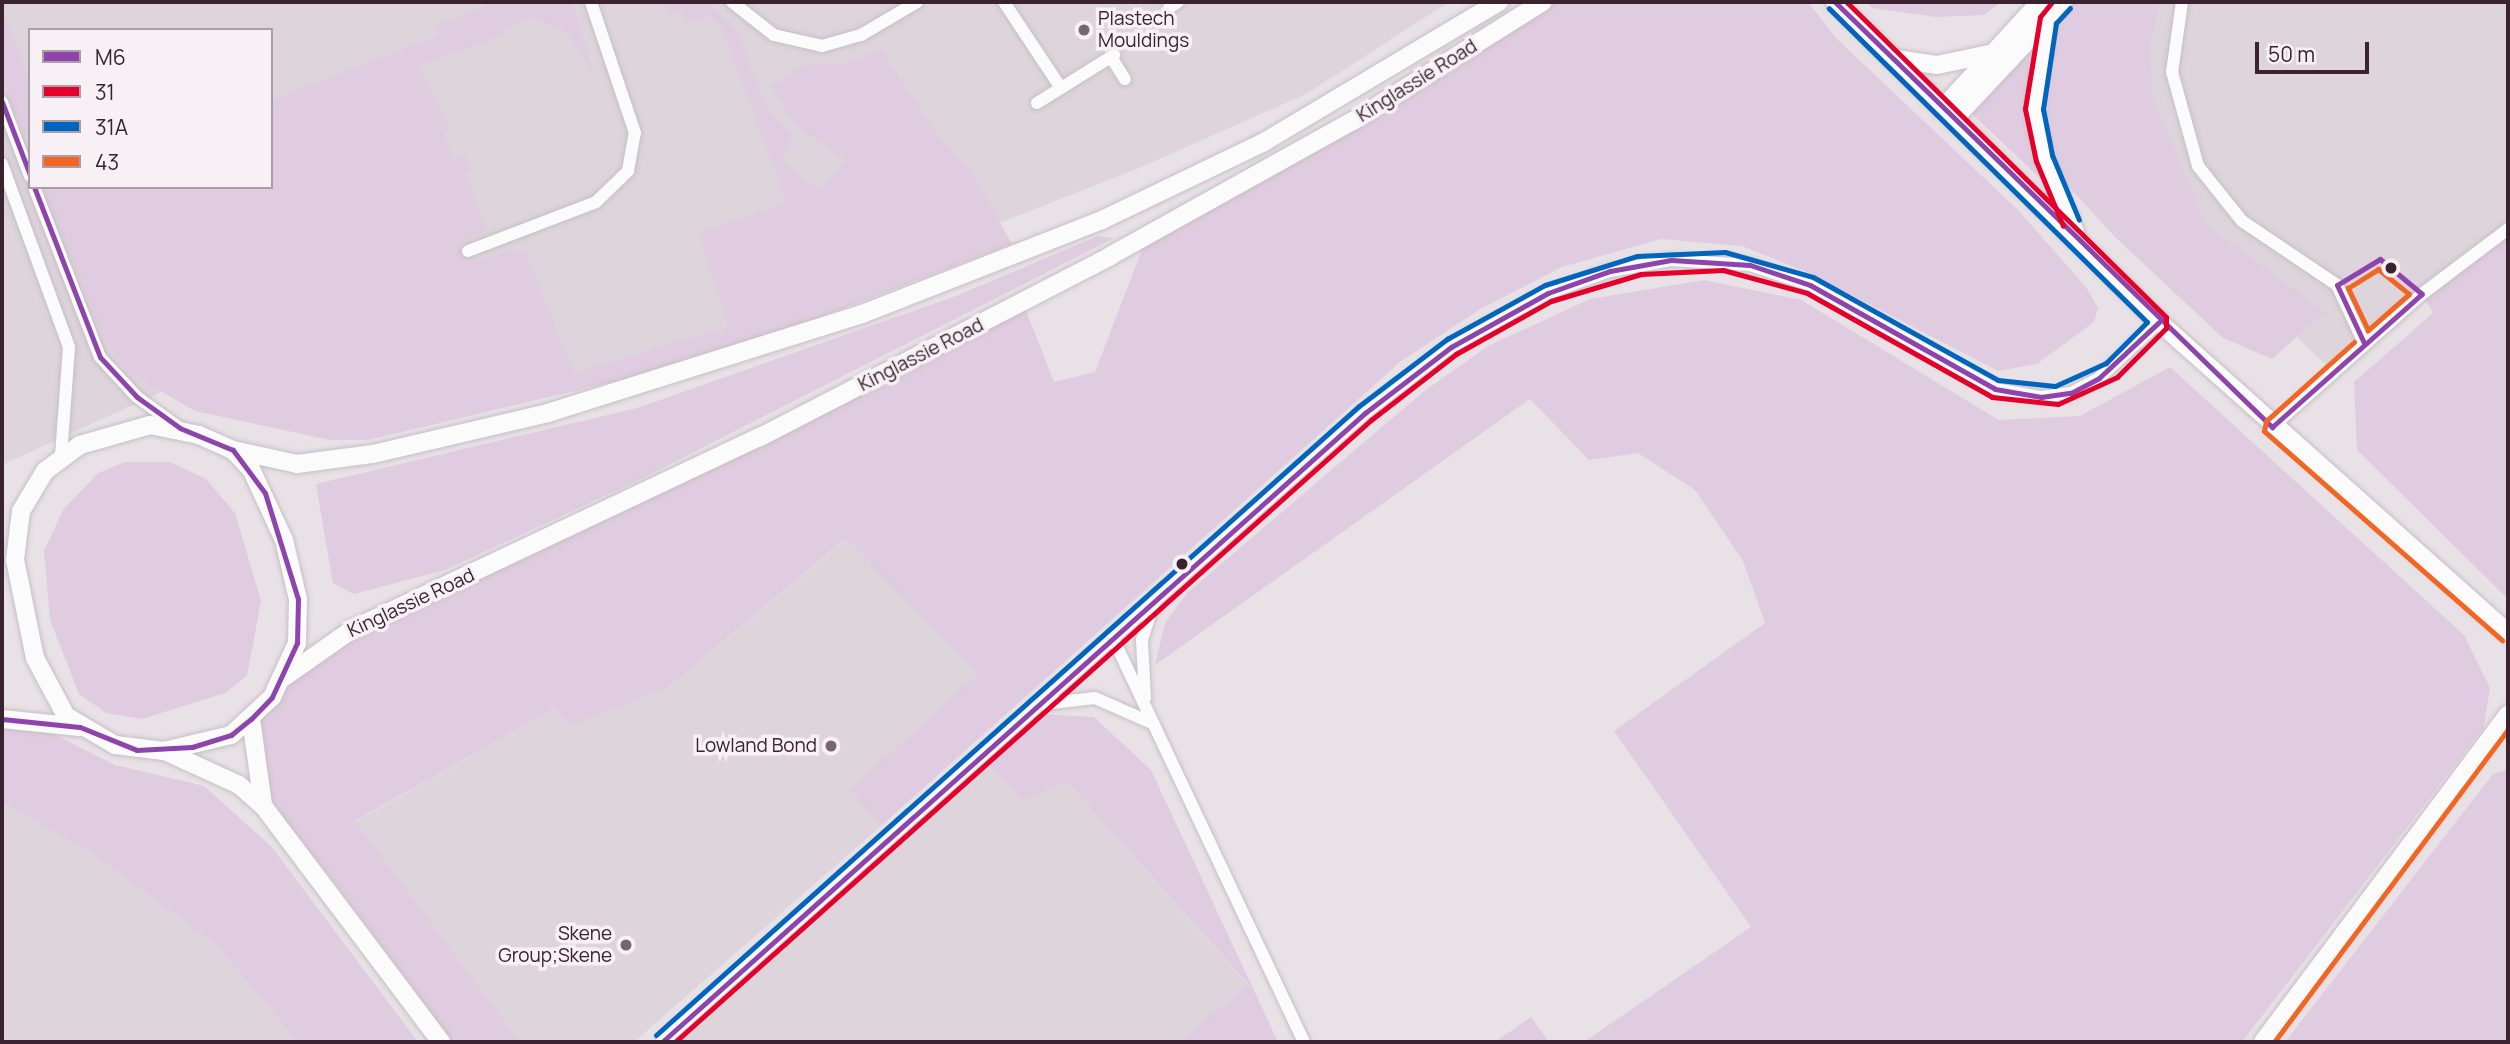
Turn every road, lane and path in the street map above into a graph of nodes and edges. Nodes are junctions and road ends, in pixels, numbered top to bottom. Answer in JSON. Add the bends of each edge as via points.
{"nodes":[{"id":1,"x":591,"y":2,"type":"edge"},
{"id":2,"x":732,"y":2,"type":"edge"},
{"id":3,"x":917,"y":2,"type":"edge"},
{"id":4,"x":1004,"y":2,"type":"edge"},
{"id":5,"x":1499,"y":2,"type":"edge"},
{"id":6,"x":1545,"y":2,"type":"edge"},
{"id":7,"x":1835,"y":2,"type":"edge"},
{"id":8,"x":2040,"y":2,"type":"edge"},
{"id":9,"x":2063,"y":2,"type":"edge"},
{"id":10,"x":2182,"y":2,"type":"edge"},
{"id":11,"x":2048,"y":19,"type":"junction"},
{"id":12,"x":1991,"y":53,"type":"junction"},
{"id":13,"x":1886,"y":57,"type":"junction"},
{"id":14,"x":1125,"y":79,"type":"dead end"},
{"id":15,"x":1061,"y":88,"type":"junction"},
{"id":16,"x":2,"y":102,"type":"edge"},
{"id":17,"x":1037,"y":103,"type":"dead end"},
{"id":18,"x":1947,"y":115,"type":"junction"},
{"id":19,"x":2,"y":164,"type":"edge"},
{"id":20,"x":28,"y":171,"type":"edge"},
{"id":21,"x":35,"y":189,"type":"edge"},
{"id":22,"x":2508,"y":229,"type":"edge"},
{"id":23,"x":2080,"y":243,"type":"junction"},
{"id":24,"x":468,"y":251,"type":"dead end"},
{"id":25,"x":2159,"y":322,"type":"junction"},
{"id":26,"x":2364,"y":343,"type":"junction"},
{"id":27,"x":2272,"y":427,"type":"junction"},
{"id":28,"x":180,"y":428,"type":"junction"},
{"id":29,"x":233,"y":450,"type":"junction"},
{"id":30,"x":61,"y":457,"type":"junction"},
{"id":31,"x":21,"y":511,"type":"junction"},
{"id":32,"x":2,"y":523,"type":"edge"},
{"id":33,"x":1156,"y":596,"type":"junction"},
{"id":34,"x":2508,"y":633,"type":"edge"},
{"id":35,"x":1112,"y":636,"type":"junction"},
{"id":36,"x":283,"y":678,"type":"junction"},
{"id":37,"x":1031,"y":706,"type":"junction"},
{"id":38,"x":1147,"y":709,"type":"junction"},
{"id":39,"x":2508,"y":715,"type":"edge"},
{"id":40,"x":2,"y":719,"type":"edge"},
{"id":41,"x":251,"y":719,"type":"junction"},
{"id":42,"x":1154,"y":724,"type":"junction"},
{"id":43,"x":80,"y":727,"type":"junction"},
{"id":44,"x":164,"y":751,"type":"junction"},
{"id":45,"x":264,"y":807,"type":"junction"},
{"id":46,"x":441,"y":1042,"type":"edge"},
{"id":47,"x":662,"y":1042,"type":"edge"},
{"id":48,"x":1304,"y":1042,"type":"edge"},
{"id":49,"x":2263,"y":1042,"type":"edge"}],
"edges":[{"from":1,"to":24,"type":"street","via":[[635,133],[628,171],[597,202]]},
{"from":2,"to":3,"type":"street","via":[[774,35],[822,46],[861,35]]},
{"from":4,"to":15,"type":"street"},
{"from":5,"to":29,"type":"main road","name":"Kinglassie Road","via":[[1252,148],[1102,220],[862,314],[548,413],[385,452],[297,464]]},
{"from":6,"to":36,"type":"main road","name":"Kinglassie Road","via":[[1353,121],[1110,256],[760,437],[353,629]]},
{"from":7,"to":13,"type":"main road"},
{"from":8,"to":12,"type":"main road"},
{"from":9,"to":11,"type":"main road"},
{"from":10,"to":26,"type":"street","via":[[2172,72],[2198,166],[2242,221],[2337,285]]},
{"from":11,"to":18,"type":"main road"},
{"from":11,"to":23,"type":"main road","via":[[2034,85],[2037,133]]},
{"from":12,"to":13,"type":"main road","via":[[1937,65]]},
{"from":12,"to":18,"type":"main road"},
{"from":13,"to":18,"type":"main road"},
{"from":14,"to":15,"type":"street","via":[[1112,56]]},
{"from":15,"to":17,"type":"street"},
{"from":16,"to":20,"type":"street"},
{"from":18,"to":23,"type":"main road"},
{"from":19,"to":30,"type":"street","via":[[69,347]]},
{"from":21,"to":28,"type":"street","via":[[100,356],[128,389]]},
{"from":22,"to":26,"type":"street"},
{"from":23,"to":25,"type":"main road"},
{"from":25,"to":27,"type":"main road"},
{"from":25,"to":33,"type":"street","via":[[2099,378],[2071,393],[2040,397],[1967,376],[1782,274],[1701,258],[1610,271],[1548,293],[1414,373]]},
{"from":26,"to":27,"type":"street"},
{"from":27,"to":34,"type":"main road"},
{"from":28,"to":29,"type":"main road","name":"Kinglassie Road"},
{"from":28,"to":30,"type":"main road","via":[[111,433]]},
{"from":29,"to":36,"type":"main road","via":[[265,493],[294,579],[297,643]]},
{"from":30,"to":31,"type":"main road"},
{"from":31,"to":32,"type":"main road"},
{"from":31,"to":43,"type":"main road","via":[[15,560],[27,631],[55,700]]},
{"from":33,"to":35,"type":"street"},
{"from":33,"to":38,"type":"street","via":[[1142,640]]},
{"from":35,"to":37,"type":"street"},
{"from":35,"to":38,"type":"street"},
{"from":36,"to":41,"type":"main road"},
{"from":37,"to":42,"type":"street","via":[[1095,698]]},
{"from":37,"to":47,"type":"street"},
{"from":38,"to":42,"type":"street"},
{"from":39,"to":49,"type":"main road"},
{"from":40,"to":43,"type":"main road"},
{"from":41,"to":44,"type":"main road","via":[[212,742]]},
{"from":41,"to":45,"type":"main road","via":[[252,765]]},
{"from":42,"to":48,"type":"street"},
{"from":43,"to":44,"type":"main road","via":[[115,745]]},
{"from":44,"to":45,"type":"main road","via":[[239,785]]},
{"from":45,"to":46,"type":"main road"}]}
